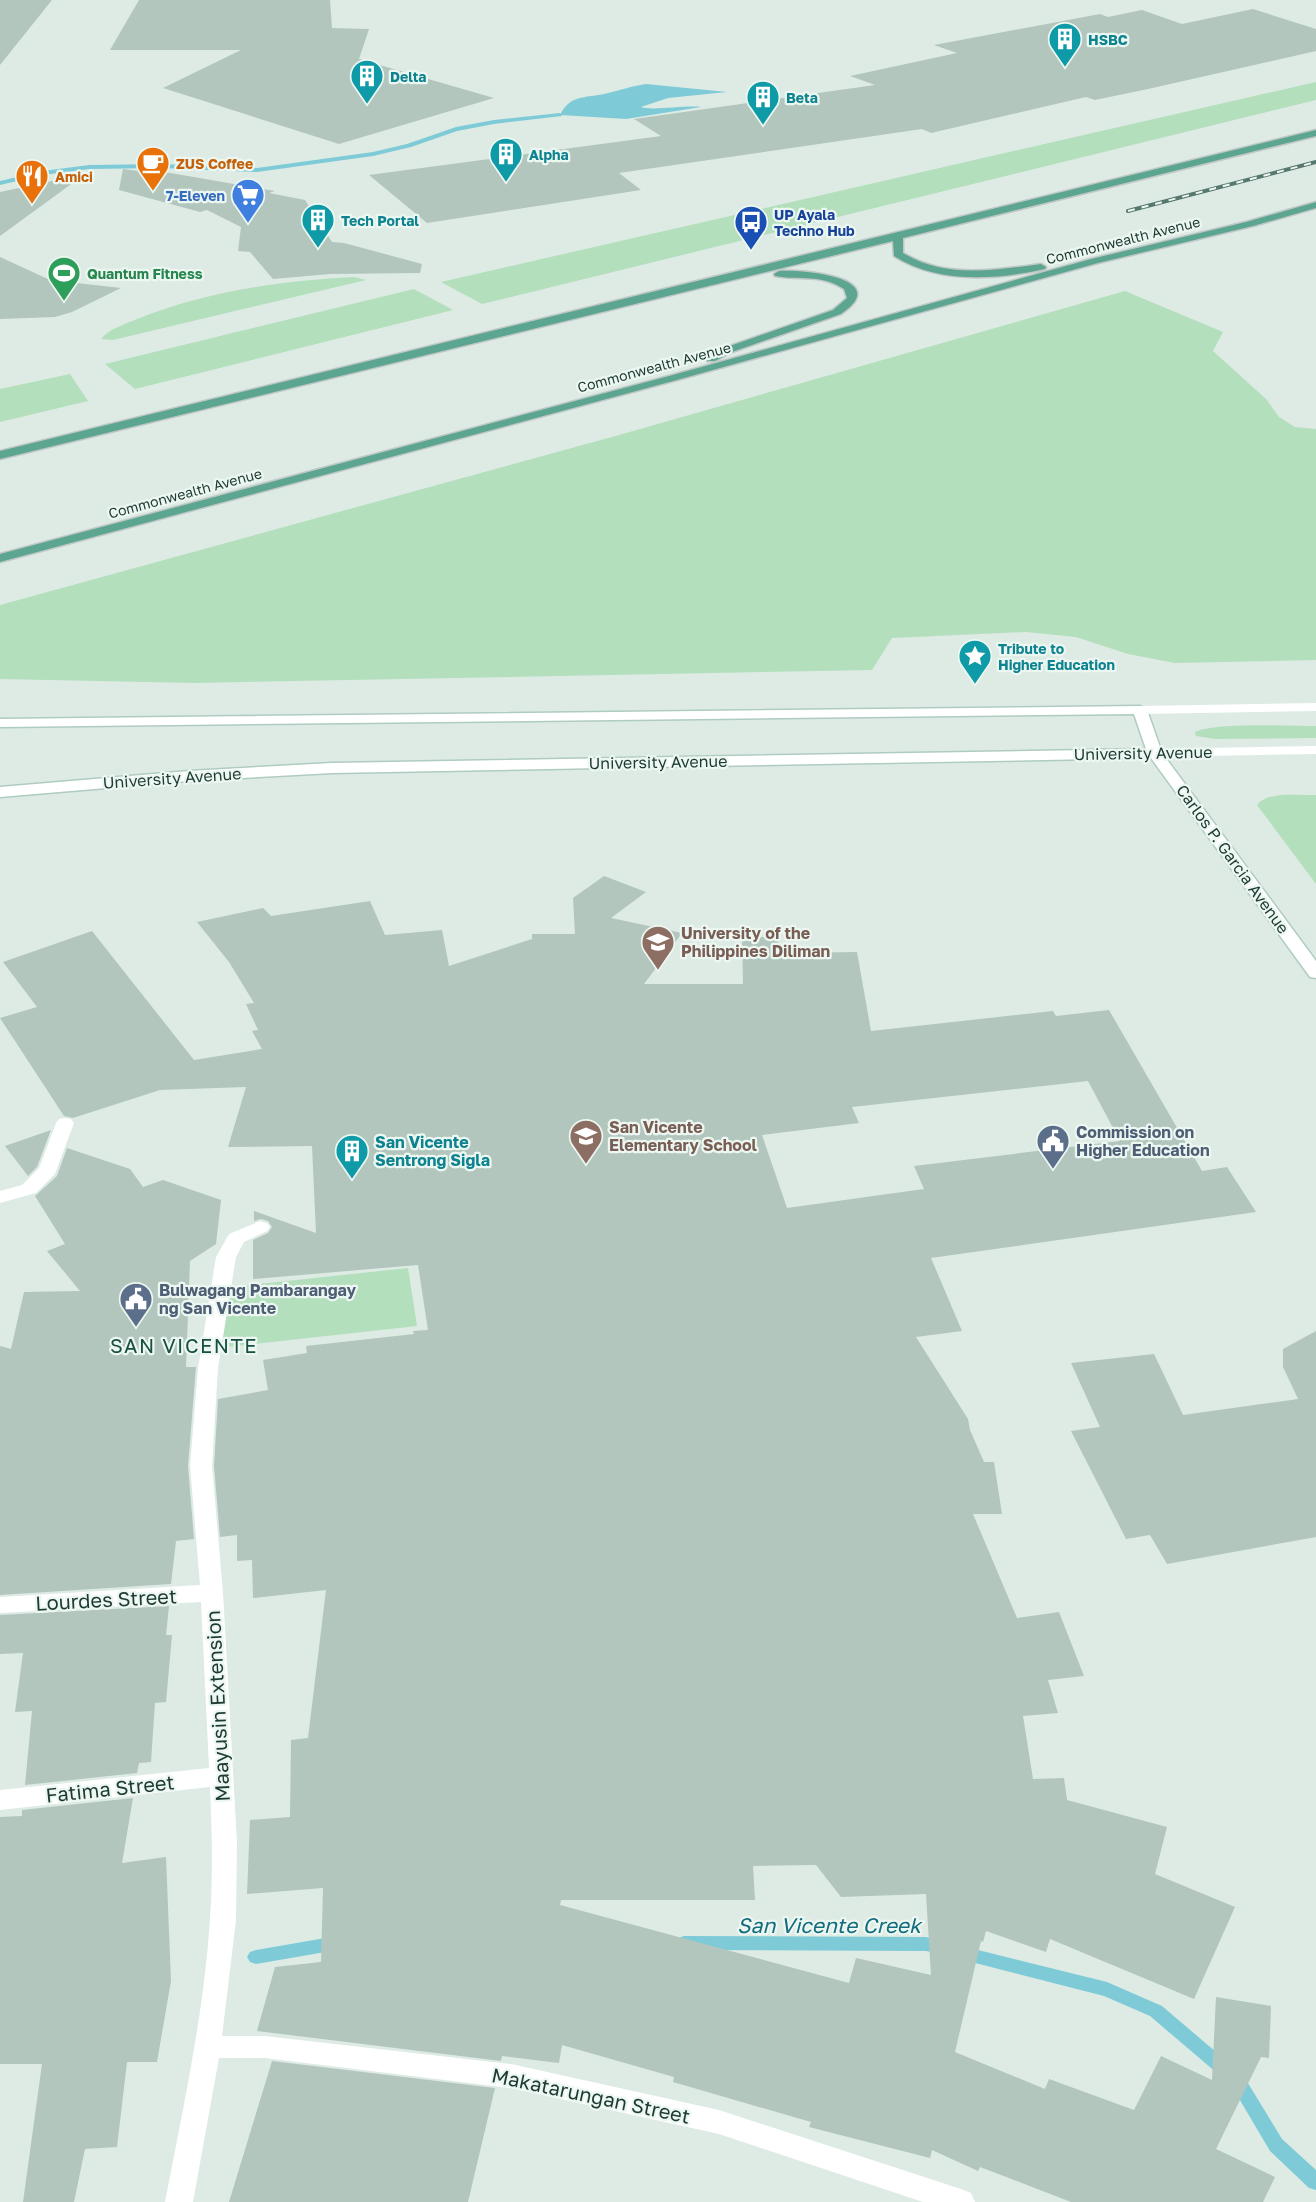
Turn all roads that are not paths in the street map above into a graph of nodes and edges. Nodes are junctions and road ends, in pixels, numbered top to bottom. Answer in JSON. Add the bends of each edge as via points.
{"nodes":[{"id":1,"x":1316,"y":133,"type":"edge"},
{"id":2,"x":1316,"y":205,"type":"edge"},
{"id":3,"x":898,"y":238,"type":"junction"},
{"id":4,"x":1095,"y":261,"type":"junction"},
{"id":5,"x":705,"y":283,"type":"junction"},
{"id":6,"x":673,"y":378,"type":"junction"},
{"id":7,"x":0,"y":455,"type":"edge"},
{"id":8,"x":0,"y":558,"type":"edge"},
{"id":9,"x":1316,"y":707,"type":"edge"},
{"id":10,"x":1140,"y":710,"type":"junction"},
{"id":11,"x":0,"y":723,"type":"edge"},
{"id":12,"x":1316,"y":750,"type":"edge"},
{"id":13,"x":1155,"y":753,"type":"junction"},
{"id":14,"x":0,"y":792,"type":"edge"},
{"id":15,"x":1316,"y":973,"type":"edge"},
{"id":16,"x":65,"y":1123,"type":"dead end"},
{"id":17,"x":0,"y":1197,"type":"edge"},
{"id":18,"x":260,"y":1227,"type":"dead end"},
{"id":19,"x":212,"y":1593,"type":"junction"},
{"id":20,"x":0,"y":1605,"type":"edge"},
{"id":21,"x":221,"y":1776,"type":"junction"},
{"id":22,"x":0,"y":1800,"type":"edge"},
{"id":23,"x":208,"y":2047,"type":"junction"},
{"id":24,"x":178,"y":2202,"type":"edge"},
{"id":25,"x":961,"y":2202,"type":"edge"}],
"edges":[{"from":1,"to":3,"type":"main road"},
{"from":2,"to":4,"type":"main road","name":"Commonwealth Avenue"},
{"from":3,"to":4,"type":"main road","via":[[898,254],[908,262],[927,270],[958,274]]},
{"from":3,"to":5,"type":"main road"},
{"from":4,"to":6,"type":"main road","name":"Commonwealth Avenue"},
{"from":5,"to":6,"type":"main road","via":[[812,274],[848,287],[854,299],[837,312],[728,350]]},
{"from":5,"to":7,"type":"main road"},
{"from":6,"to":8,"type":"main road","name":"Commonwealth Avenue"},
{"from":9,"to":10,"type":"main road"},
{"from":10,"to":11,"type":"main road"},
{"from":10,"to":13,"type":"main road","name":"Carlos P. Garcia Avenue"},
{"from":12,"to":13,"type":"main road","name":"University Avenue"},
{"from":13,"to":14,"type":"main road","name":"University Avenue","via":[[332,768]]},
{"from":13,"to":15,"type":"main road","name":"Carlos P. Garcia Avenue"},
{"from":16,"to":17,"type":"main road","via":[[48,1170],[29,1189]]},
{"from":18,"to":19,"type":"main road","name":"Maayusin Extension","via":[[236,1238],[226,1257],[208,1368],[201,1466]]},
{"from":19,"to":20,"type":"main road","name":"Lourdes Street"},
{"from":19,"to":21,"type":"main road","name":"Maayusin Extension"},
{"from":21,"to":22,"type":"main road","name":"Fatima Street"},
{"from":21,"to":23,"type":"main road","name":"Maayusin Extension","via":[[225,1842],[223,1920]]},
{"from":23,"to":24,"type":"main road","name":"Maayusin Extension"},
{"from":23,"to":25,"type":"main road","name":"Makatarungan Street","via":[[265,2047],[512,2076],[719,2121]]}]}
